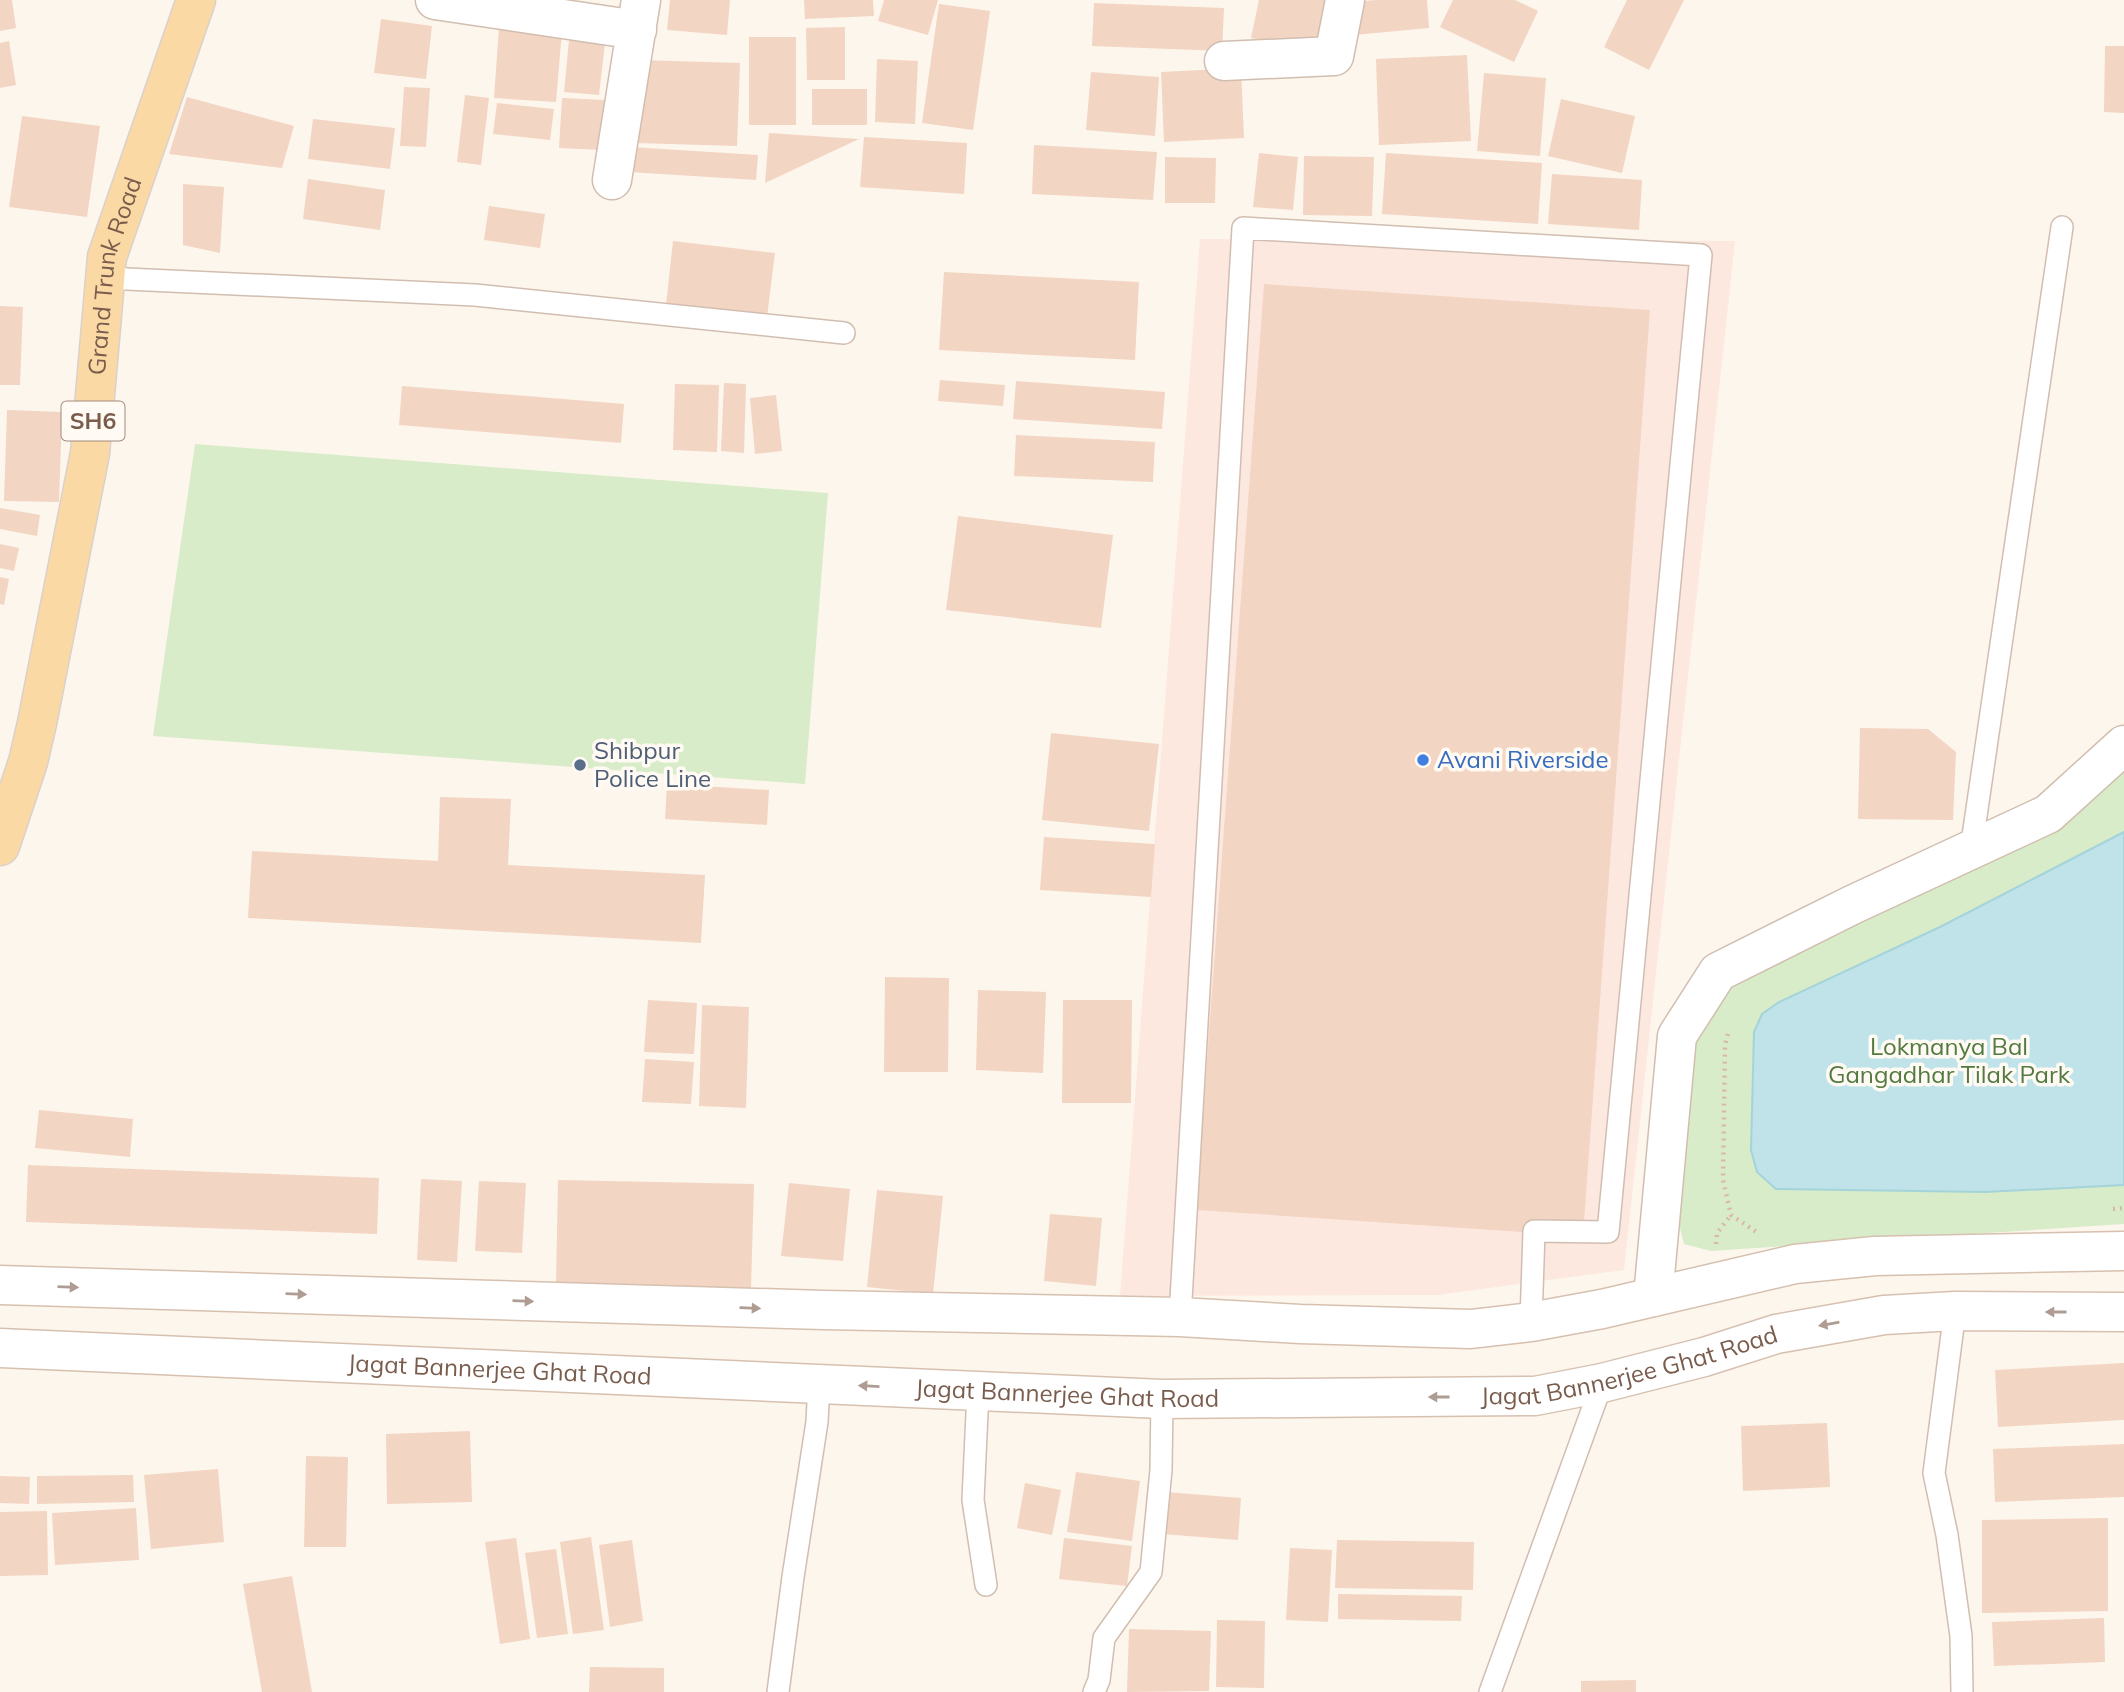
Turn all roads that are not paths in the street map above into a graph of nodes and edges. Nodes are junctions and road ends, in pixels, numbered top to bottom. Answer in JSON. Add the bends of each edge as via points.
{"nodes":[{"id":1,"x":435,"y":0,"type":"edge"},
{"id":2,"x":1345,"y":0,"type":"edge"},
{"id":3,"x":186,"y":2,"type":"edge"},
{"id":4,"x":639,"y":15,"type":"edge"},
{"id":5,"x":1224,"y":61,"type":"dead end"},
{"id":6,"x":612,"y":180,"type":"dead end"},
{"id":7,"x":2062,"y":227,"type":"dead end"},
{"id":8,"x":105,"y":278,"type":"junction"},
{"id":9,"x":844,"y":333,"type":"dead end"},
{"id":10,"x":2124,"y":745,"type":"edge"},
{"id":11,"x":0,"y":846,"type":"edge"},
{"id":12,"x":1971,"y":850,"type":"junction"},
{"id":13,"x":2124,"y":1251,"type":"edge"},
{"id":14,"x":0,"y":1285,"type":"edge"},
{"id":15,"x":1653,"y":1297,"type":"junction"},
{"id":16,"x":1955,"y":1311,"type":"junction"},
{"id":17,"x":2124,"y":1312,"type":"edge"},
{"id":18,"x":1180,"y":1317,"type":"junction"},
{"id":19,"x":1531,"y":1322,"type":"junction"},
{"id":20,"x":0,"y":1348,"type":"edge"},
{"id":21,"x":1601,"y":1383,"type":"junction"},
{"id":22,"x":819,"y":1384,"type":"junction"},
{"id":23,"x":978,"y":1391,"type":"junction"},
{"id":24,"x":1162,"y":1399,"type":"junction"},
{"id":25,"x":986,"y":1585,"type":"dead end"},
{"id":26,"x":778,"y":1692,"type":"edge"},
{"id":27,"x":1094,"y":1692,"type":"edge"},
{"id":28,"x":1490,"y":1692,"type":"edge"},
{"id":29,"x":1962,"y":1692,"type":"edge"}],
"edges":[{"from":1,"to":4,"type":"main road"},
{"from":2,"to":5,"type":"main road","via":[[1334,56]]},
{"from":3,"to":8,"type":"main road","name":"Grand Trunk Road","number":"SH6","via":[[107,257]]},
{"from":4,"to":6,"type":"main road"},
{"from":7,"to":12,"type":"lane"},
{"from":8,"to":9,"type":"lane","via":[[475,295]]},
{"from":8,"to":11,"type":"main road","name":"Grand Trunk Road","number":"SH6","via":[[90,453],[37,723]]},
{"from":10,"to":12,"type":"main road","via":[[2048,814]]},
{"from":12,"to":15,"type":"main road","via":[[1717,972],[1677,1036]]},
{"from":13,"to":15,"type":"main road","via":[[1875,1256],[1795,1264]]},
{"from":14,"to":18,"type":"main road","one_way":true},
{"from":15,"to":19,"type":"main road"},
{"from":17,"to":16,"type":"main road","name":"Jagat Bannerjee Ghat Road","one_way":true},
{"from":16,"to":21,"type":"main road","name":"Jagat Bannerjee Ghat Road","one_way":true,"via":[[1884,1315],[1776,1334]]},
{"from":16,"to":29,"type":"lane","via":[[1934,1473],[1961,1636]]},
{"from":18,"to":19,"type":"main road","via":[[1471,1329]]},
{"from":18,"to":19,"type":"lane","via":[[1243,228],[1701,255],[1608,1232],[1534,1231]]},
{"from":20,"to":22,"type":"main road","name":"Jagat Bannerjee Ghat Road"},
{"from":21,"to":24,"type":"main road","name":"Jagat Bannerjee Ghat Road","one_way":true,"via":[[1535,1396]]},
{"from":21,"to":28,"type":"lane"},
{"from":23,"to":22,"type":"main road","name":"Jagat Bannerjee Ghat Road","one_way":true},
{"from":22,"to":26,"type":"lane"},
{"from":23,"to":24,"type":"main road","name":"Jagat Bannerjee Ghat Road"},
{"from":23,"to":25,"type":"lane","via":[[972,1500]]},
{"from":24,"to":27,"type":"lane","via":[[1161,1470],[1151,1572],[1104,1638]]}]}
